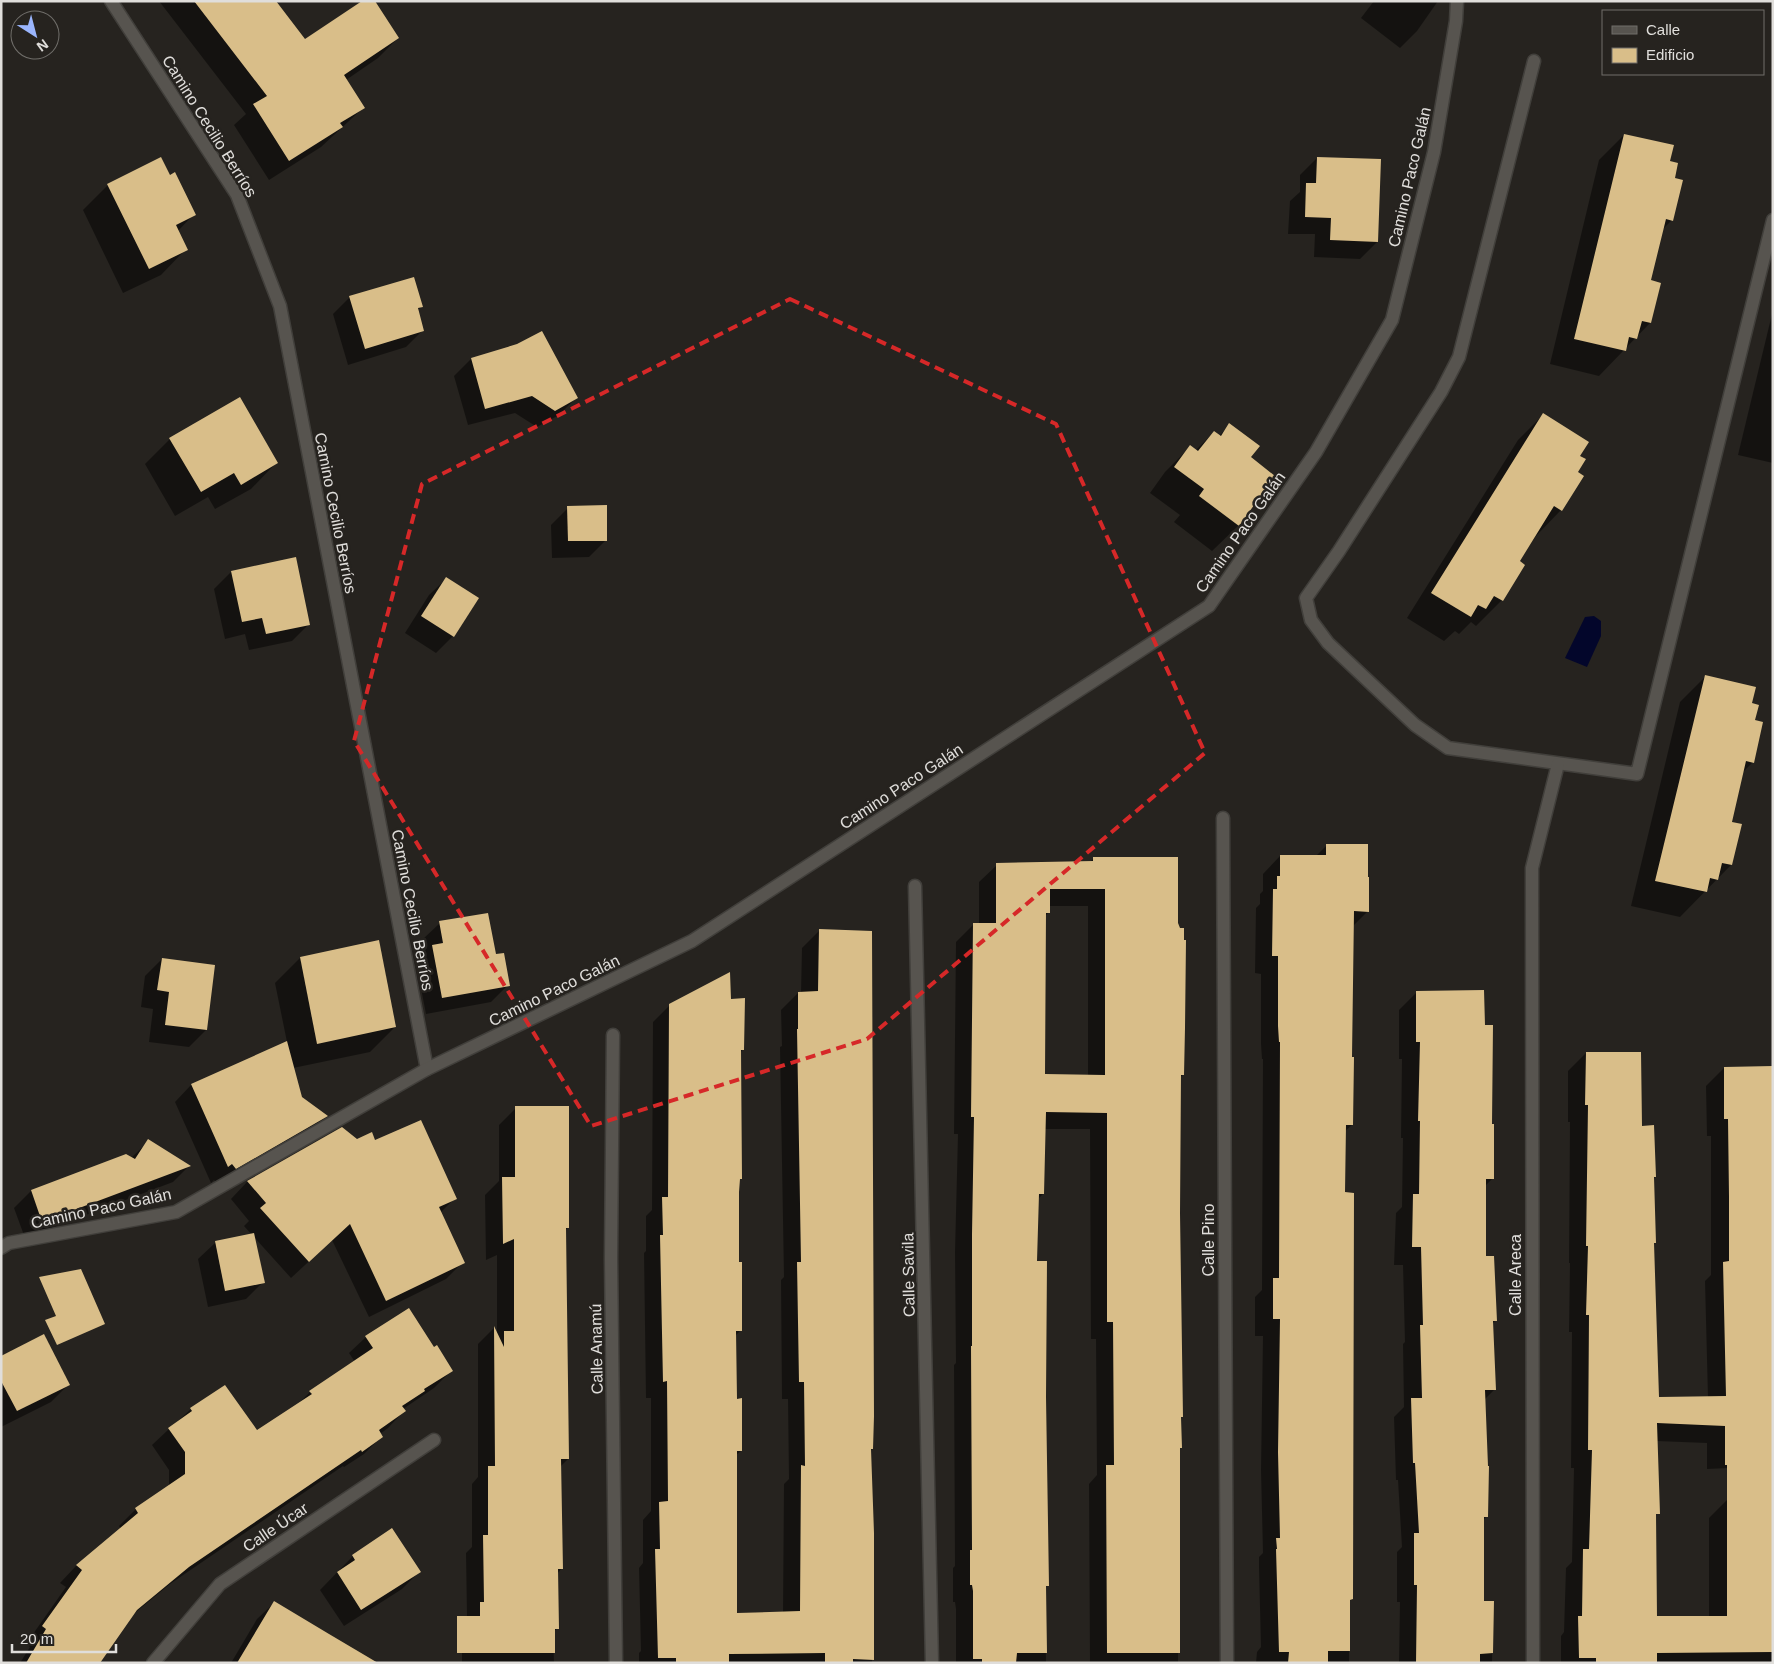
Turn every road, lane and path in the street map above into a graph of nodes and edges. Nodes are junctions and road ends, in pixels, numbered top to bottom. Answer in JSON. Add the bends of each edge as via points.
{"nodes":[{"id":1,"x":111,"y":1,"type":"edge"},
{"id":2,"x":1457,"y":1,"type":"edge"},
{"id":3,"x":1534,"y":61,"type":"dead end"},
{"id":4,"x":1773,"y":220,"type":"edge"},
{"id":5,"x":1558,"y":764,"type":"junction"},
{"id":6,"x":1222,"y":818,"type":"dead end"},
{"id":7,"x":915,"y":886,"type":"dead end"},
{"id":8,"x":613,"y":1036,"type":"dead end"},
{"id":9,"x":427,"y":1069,"type":"junction"},
{"id":10,"x":1,"y":1248,"type":"edge"},
{"id":11,"x":434,"y":1440,"type":"dead end"},
{"id":12,"x":153,"y":1663,"type":"edge"},
{"id":13,"x":616,"y":1663,"type":"edge"},
{"id":14,"x":932,"y":1663,"type":"edge"},
{"id":15,"x":1227,"y":1663,"type":"edge"},
{"id":16,"x":1533,"y":1663,"type":"edge"}],
"edges":[{"from":1,"to":9,"type":"street","name":"Camino Cecilio Berríos","via":[[237,195],[280,306]]},
{"from":2,"to":9,"type":"street","name":"Camino Paco Galán","via":[[1434,152],[1392,320],[1316,452],[1209,606],[692,942]]},
{"from":3,"to":5,"type":"street","via":[[1459,357],[1441,392],[1306,598],[1311,620],[1328,642],[1415,725],[1448,748]]},
{"from":4,"to":5,"type":"street","via":[[1637,774]]},
{"from":5,"to":16,"type":"street","name":"Calle Areca","via":[[1532,868]]},
{"from":6,"to":15,"type":"street","name":"Calle Pino"},
{"from":7,"to":14,"type":"street","name":"Calle Savila"},
{"from":8,"to":13,"type":"street","name":"Calle Anamú","via":[[611,1259]]},
{"from":9,"to":10,"type":"street","name":"Camino Paco Galán","via":[[176,1212],[9,1243]]},
{"from":11,"to":12,"type":"street","name":"Calle Úcar","via":[[220,1584]]}]}
